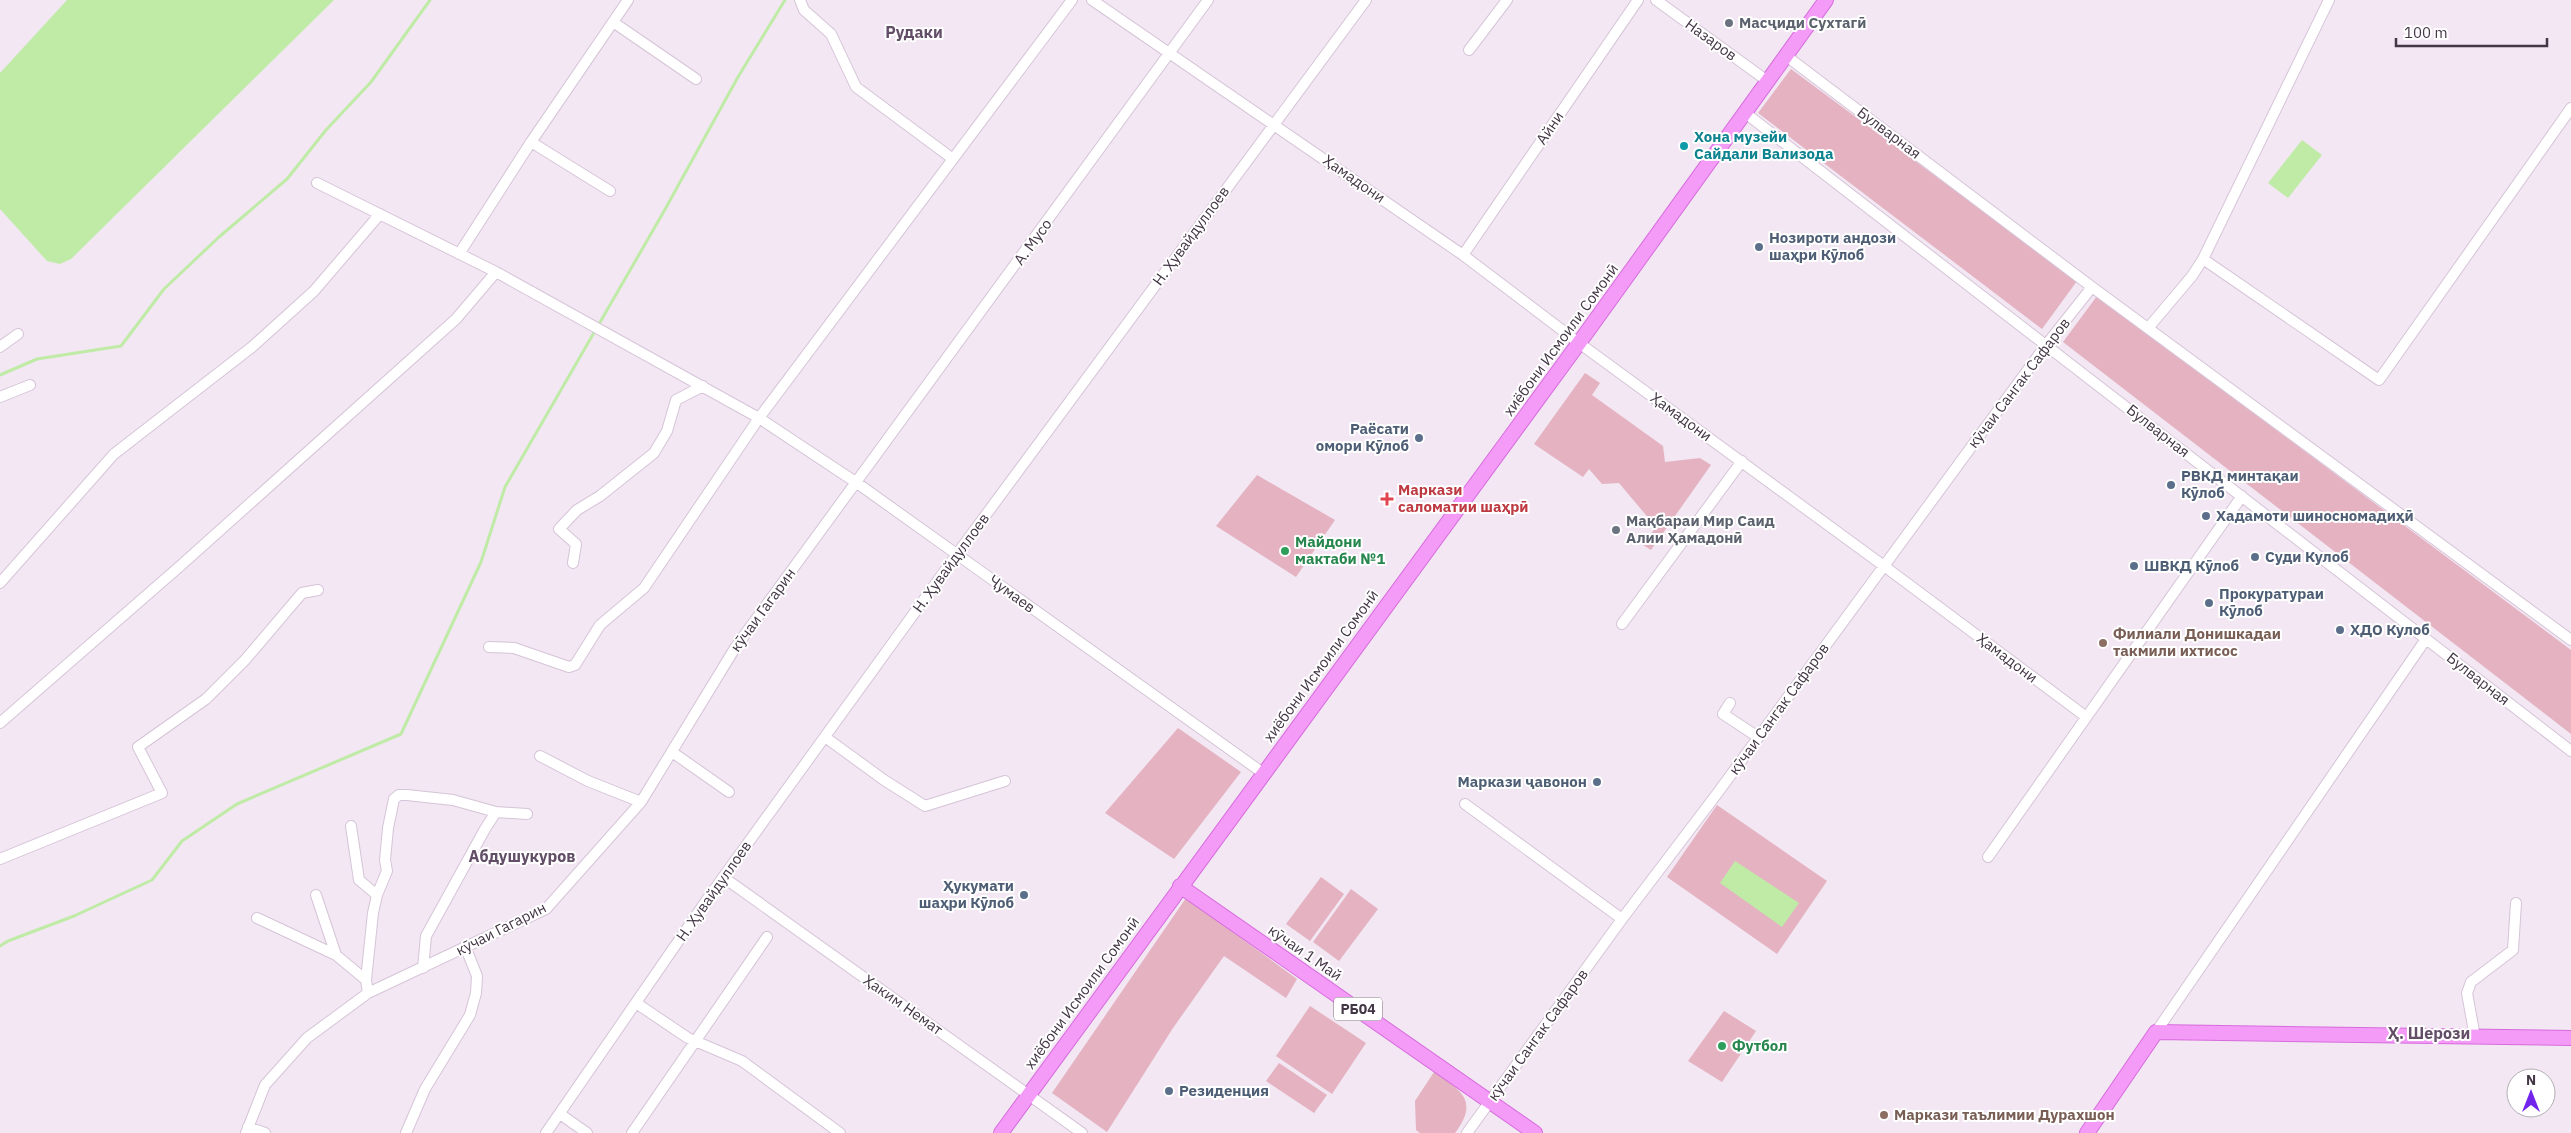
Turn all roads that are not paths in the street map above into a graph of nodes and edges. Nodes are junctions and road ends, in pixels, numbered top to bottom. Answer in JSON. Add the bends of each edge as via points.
{"nodes":[{"id":1,"x":628,"y":0,"type":"edge"},
{"id":2,"x":800,"y":0,"type":"edge"},
{"id":3,"x":1072,"y":0,"type":"edge"},
{"id":4,"x":1092,"y":0,"type":"edge"},
{"id":5,"x":1208,"y":0,"type":"edge"},
{"id":6,"x":1366,"y":0,"type":"edge"},
{"id":7,"x":1506,"y":0,"type":"edge"},
{"id":8,"x":1638,"y":0,"type":"edge"},
{"id":9,"x":1656,"y":0,"type":"edge"},
{"id":10,"x":1826,"y":0,"type":"edge"},
{"id":11,"x":2329,"y":0,"type":"edge"},
{"id":12,"x":613,"y":22,"type":"junction"},
{"id":13,"x":1469,"y":50,"type":"dead end"},
{"id":14,"x":1170,"y":54,"type":"junction"},
{"id":15,"x":1784,"y":55,"type":"junction"},
{"id":16,"x":696,"y":79,"type":"dead end"},
{"id":17,"x":1766,"y":80,"type":"junction"},
{"id":18,"x":2571,"y":108,"type":"edge"},
{"id":19,"x":1744,"y":112,"type":"junction"},
{"id":20,"x":1274,"y":124,"type":"junction"},
{"id":21,"x":531,"y":142,"type":"junction"},
{"id":22,"x":953,"y":159,"type":"junction"},
{"id":23,"x":317,"y":183,"type":"dead end"},
{"id":24,"x":610,"y":191,"type":"dead end"},
{"id":25,"x":380,"y":214,"type":"junction"},
{"id":26,"x":459,"y":254,"type":"junction"},
{"id":27,"x":1463,"y":255,"type":"junction"},
{"id":28,"x":2203,"y":259,"type":"junction"},
{"id":29,"x":496,"y":272,"type":"junction"},
{"id":30,"x":2092,"y":287,"type":"junction"},
{"id":31,"x":2149,"y":327,"type":"junction"},
{"id":32,"x":18,"y":334,"type":"dead end"},
{"id":33,"x":1579,"y":343,"type":"junction"},
{"id":34,"x":2046,"y":345,"type":"junction"},
{"id":35,"x":0,"y":347,"type":"edge"},
{"id":36,"x":30,"y":385,"type":"dead end"},
{"id":37,"x":703,"y":386,"type":"junction"},
{"id":38,"x":0,"y":398,"type":"edge"},
{"id":39,"x":759,"y":418,"type":"junction"},
{"id":40,"x":1742,"y":461,"type":"junction"},
{"id":41,"x":857,"y":483,"type":"junction"},
{"id":42,"x":2242,"y":496,"type":"junction"},
{"id":43,"x":957,"y":554,"type":"junction"},
{"id":44,"x":572,"y":564,"type":"dead end"},
{"id":45,"x":1884,"y":566,"type":"junction"},
{"id":46,"x":0,"y":583,"type":"edge"},
{"id":47,"x":318,"y":590,"type":"dead end"},
{"id":48,"x":1622,"y":624,"type":"dead end"},
{"id":49,"x":2426,"y":639,"type":"junction"},
{"id":50,"x":2571,"y":640,"type":"edge"},
{"id":51,"x":489,"y":647,"type":"dead end"},
{"id":52,"x":1730,"y":703,"type":"dead end"},
{"id":53,"x":2085,"y":716,"type":"junction"},
{"id":54,"x":0,"y":723,"type":"edge"},
{"id":55,"x":825,"y":737,"type":"junction"},
{"id":56,"x":1758,"y":737,"type":"junction"},
{"id":57,"x":2571,"y":751,"type":"edge"},
{"id":58,"x":672,"y":752,"type":"junction"},
{"id":59,"x":540,"y":756,"type":"dead end"},
{"id":60,"x":1263,"y":773,"type":"junction"},
{"id":61,"x":1005,"y":781,"type":"dead end"},
{"id":62,"x":729,"y":792,"type":"dead end"},
{"id":63,"x":641,"y":802,"type":"junction"},
{"id":64,"x":1465,"y":804,"type":"dead end"},
{"id":65,"x":496,"y":812,"type":"junction"},
{"id":66,"x":527,"y":814,"type":"dead end"},
{"id":67,"x":351,"y":826,"type":"dead end"},
{"id":68,"x":1988,"y":857,"type":"dead end"},
{"id":69,"x":0,"y":859,"type":"edge"},
{"id":70,"x":723,"y":877,"type":"junction"},
{"id":71,"x":1180,"y":886,"type":"junction"},
{"id":72,"x":316,"y":895,"type":"dead end"},
{"id":73,"x":377,"y":895,"type":"junction"},
{"id":74,"x":2516,"y":903,"type":"dead end"},
{"id":75,"x":257,"y":918,"type":"dead end"},
{"id":76,"x":1622,"y":919,"type":"junction"},
{"id":77,"x":767,"y":937,"type":"dead end"},
{"id":78,"x":465,"y":946,"type":"junction"},
{"id":79,"x":336,"y":955,"type":"junction"},
{"id":80,"x":423,"y":968,"type":"junction"},
{"id":81,"x":366,"y":980,"type":"junction"},
{"id":82,"x":368,"y":993,"type":"junction"},
{"id":83,"x":636,"y":1003,"type":"junction"},
{"id":84,"x":2156,"y":1032,"type":"junction"},
{"id":85,"x":2475,"y":1037,"type":"junction"},
{"id":86,"x":2571,"y":1038,"type":"edge"},
{"id":87,"x":696,"y":1041,"type":"junction"},
{"id":88,"x":1029,"y":1094,"type":"junction"},
{"id":89,"x":1490,"y":1102,"type":"junction"},
{"id":90,"x":560,"y":1114,"type":"junction"},
{"id":91,"x":247,"y":1130,"type":"edge"},
{"id":92,"x":265,"y":1133,"type":"edge"},
{"id":93,"x":406,"y":1133,"type":"edge"},
{"id":94,"x":546,"y":1133,"type":"edge"},
{"id":95,"x":587,"y":1133,"type":"edge"},
{"id":96,"x":632,"y":1133,"type":"edge"},
{"id":97,"x":840,"y":1133,"type":"edge"},
{"id":98,"x":1001,"y":1133,"type":"edge"},
{"id":99,"x":1082,"y":1133,"type":"edge"},
{"id":100,"x":1468,"y":1133,"type":"edge"},
{"id":101,"x":1534,"y":1133,"type":"edge"},
{"id":102,"x":2087,"y":1133,"type":"edge"}],
"edges":[{"from":1,"to":12,"type":"street"},
{"from":2,"to":22,"type":"street","via":[[804,10],[831,34],[856,87]]},
{"from":3,"to":22,"type":"street"},
{"from":4,"to":14,"type":"street","name":"Ҳамадони"},
{"from":5,"to":14,"type":"street","name":"А. Мусо"},
{"from":6,"to":20,"type":"street","name":"Н. Ҳувайдуллоев"},
{"from":7,"to":13,"type":"street"},
{"from":8,"to":27,"type":"street","name":"Айни"},
{"from":9,"to":17,"type":"street","name":"Назаров"},
{"from":10,"to":15,"type":"main road","name":"хиёбони Исмоили Сомонӣ"},
{"from":11,"to":28,"type":"street"},
{"from":12,"to":16,"type":"street"},
{"from":12,"to":21,"type":"street"},
{"from":14,"to":20,"type":"street","name":"Ҳамадони"},
{"from":14,"to":41,"type":"street","name":"А. Мусо"},
{"from":15,"to":17,"type":"main road","name":"хиёбони Исмоили Сомонӣ"},
{"from":15,"to":30,"type":"street","name":"Булварная"},
{"from":17,"to":19,"type":"main road","name":"хиёбони Исмоили Сомонӣ"},
{"from":18,"to":28,"type":"street","via":[[2379,380]]},
{"from":19,"to":33,"type":"main road","name":"хиёбони Исмоили Сомонӣ"},
{"from":19,"to":34,"type":"street","name":"Булварная"},
{"from":20,"to":27,"type":"street","name":"Ҳамадони"},
{"from":20,"to":43,"type":"street","name":"Н. Ҳувайдуллоев"},
{"from":21,"to":24,"type":"street"},
{"from":21,"to":26,"type":"street"},
{"from":22,"to":39,"type":"street"},
{"from":23,"to":25,"type":"street","name":"Ҷумаев"},
{"from":25,"to":26,"type":"street","name":"Ҷумаев"},
{"from":25,"to":46,"type":"street","via":[[314,291],[266,334],[114,454]]},
{"from":26,"to":29,"type":"street","name":"Ҷумаев"},
{"from":27,"to":33,"type":"street","name":"Ҳамадони"},
{"from":28,"to":31,"type":"street"},
{"from":29,"to":37,"type":"street","name":"Ҷумаев"},
{"from":29,"to":54,"type":"street","via":[[456,319]]},
{"from":30,"to":31,"type":"street","name":"Булварная"},
{"from":30,"to":34,"type":"street","name":"кӯчаи Сангак Сафаров"},
{"from":31,"to":50,"type":"street","name":"Булварная"},
{"from":32,"to":35,"type":"street"},
{"from":33,"to":40,"type":"street","name":"Ҳамадони"},
{"from":33,"to":60,"type":"main road","name":"хиёбони Исмоили Сомонӣ"},
{"from":34,"to":42,"type":"street","name":"Булварная"},
{"from":34,"to":45,"type":"street","name":"кӯчаи Сангак Сафаров"},
{"from":36,"to":38,"type":"street"},
{"from":37,"to":39,"type":"street","name":"Ҷумаев"},
{"from":37,"to":44,"type":"street","via":[[676,400],[667,431],[654,453],[577,510],[559,529],[576,544]]},
{"from":39,"to":41,"type":"street","name":"Ҷумаев"},
{"from":39,"to":51,"type":"street","via":[[644,588],[600,625],[576,665],[569,667],[514,648]]},
{"from":40,"to":45,"type":"street","name":"Ҳамадони"},
{"from":40,"to":48,"type":"street"},
{"from":41,"to":43,"type":"street","name":"Ҷумаев"},
{"from":41,"to":58,"type":"street","name":"кӯчаи Гагарин","via":[[735,648]]},
{"from":42,"to":49,"type":"street","name":"Булварная"},
{"from":42,"to":53,"type":"street"},
{"from":43,"to":55,"type":"street","name":"Н. Ҳувайдуллоев"},
{"from":43,"to":60,"type":"street","name":"Ҷумаев"},
{"from":45,"to":53,"type":"street","name":"Ҳамадони"},
{"from":45,"to":56,"type":"street","name":"кӯчаи Сангак Сафаров"},
{"from":47,"to":69,"type":"street","via":[[302,593],[246,660],[206,699],[138,747],[162,793]]},
{"from":49,"to":57,"type":"street","name":"Булварная"},
{"from":49,"to":84,"type":"street"},
{"from":52,"to":56,"type":"street","via":[[1723,714]]},
{"from":53,"to":68,"type":"street"},
{"from":55,"to":61,"type":"street","via":[[925,806]]},
{"from":55,"to":70,"type":"street","name":"Н. Ҳувайдуллоев"},
{"from":56,"to":76,"type":"street","name":"кӯчаи Сангак Сафаров"},
{"from":58,"to":62,"type":"street"},
{"from":58,"to":63,"type":"street","name":"кӯчаи Гагарин"},
{"from":59,"to":63,"type":"street"},
{"from":60,"to":71,"type":"main road","name":"хиёбони Исмоили Сомонӣ"},
{"from":63,"to":78,"type":"street","name":"кӯчаи Гагарин","via":[[546,909]]},
{"from":64,"to":76,"type":"street"},
{"from":65,"to":66,"type":"street"},
{"from":65,"to":73,"type":"street","via":[[454,800],[399,795],[394,799],[388,828],[387,871]]},
{"from":65,"to":80,"type":"street","via":[[426,936]]},
{"from":67,"to":73,"type":"street","via":[[359,880]]},
{"from":70,"to":83,"type":"street","name":"Н. Ҳувайдуллоев"},
{"from":70,"to":88,"type":"street","name":"Ҳаким Немат"},
{"from":71,"to":88,"type":"main road","name":"хиёбони Исмоили Сомонӣ"},
{"from":71,"to":89,"type":"main road","name":"кӯчаи 1 Май","number":"РБ04"},
{"from":72,"to":79,"type":"street"},
{"from":73,"to":81,"type":"street"},
{"from":74,"to":85,"type":"street","via":[[2513,950],[2471,982],[2467,993]]},
{"from":75,"to":79,"type":"street"},
{"from":76,"to":89,"type":"street","name":"кӯчаи Сангак Сафаров"},
{"from":77,"to":87,"type":"street"},
{"from":78,"to":80,"type":"street","name":"кӯчаи Гагарин"},
{"from":78,"to":93,"type":"street","via":[[477,976],[470,1015],[425,1089]]},
{"from":79,"to":81,"type":"street"},
{"from":80,"to":82,"type":"street","name":"кӯчаи Гагарин"},
{"from":81,"to":82,"type":"street"},
{"from":82,"to":91,"type":"street","name":"кӯчаи Гагарин","via":[[307,1038],[265,1085]]},
{"from":83,"to":87,"type":"street"},
{"from":83,"to":90,"type":"street","name":"Н. Ҳувайдуллоев"},
{"from":84,"to":85,"type":"main road"},
{"from":84,"to":102,"type":"main road"},
{"from":85,"to":86,"type":"main road"},
{"from":87,"to":96,"type":"street"},
{"from":87,"to":97,"type":"street","via":[[742,1061]]},
{"from":88,"to":98,"type":"main road","name":"хиёбони Исмоили Сомонӣ"},
{"from":88,"to":99,"type":"street","name":"Ҳаким Немат"},
{"from":89,"to":100,"type":"street","name":"кӯчаи Сангак Сафаров"},
{"from":89,"to":101,"type":"main road","name":"кӯчаи 1 Май","number":"РБ04"},
{"from":90,"to":94,"type":"street","name":"Н. Ҳувайдуллоев"},
{"from":90,"to":95,"type":"street"},
{"from":91,"to":92,"type":"street"}]}
